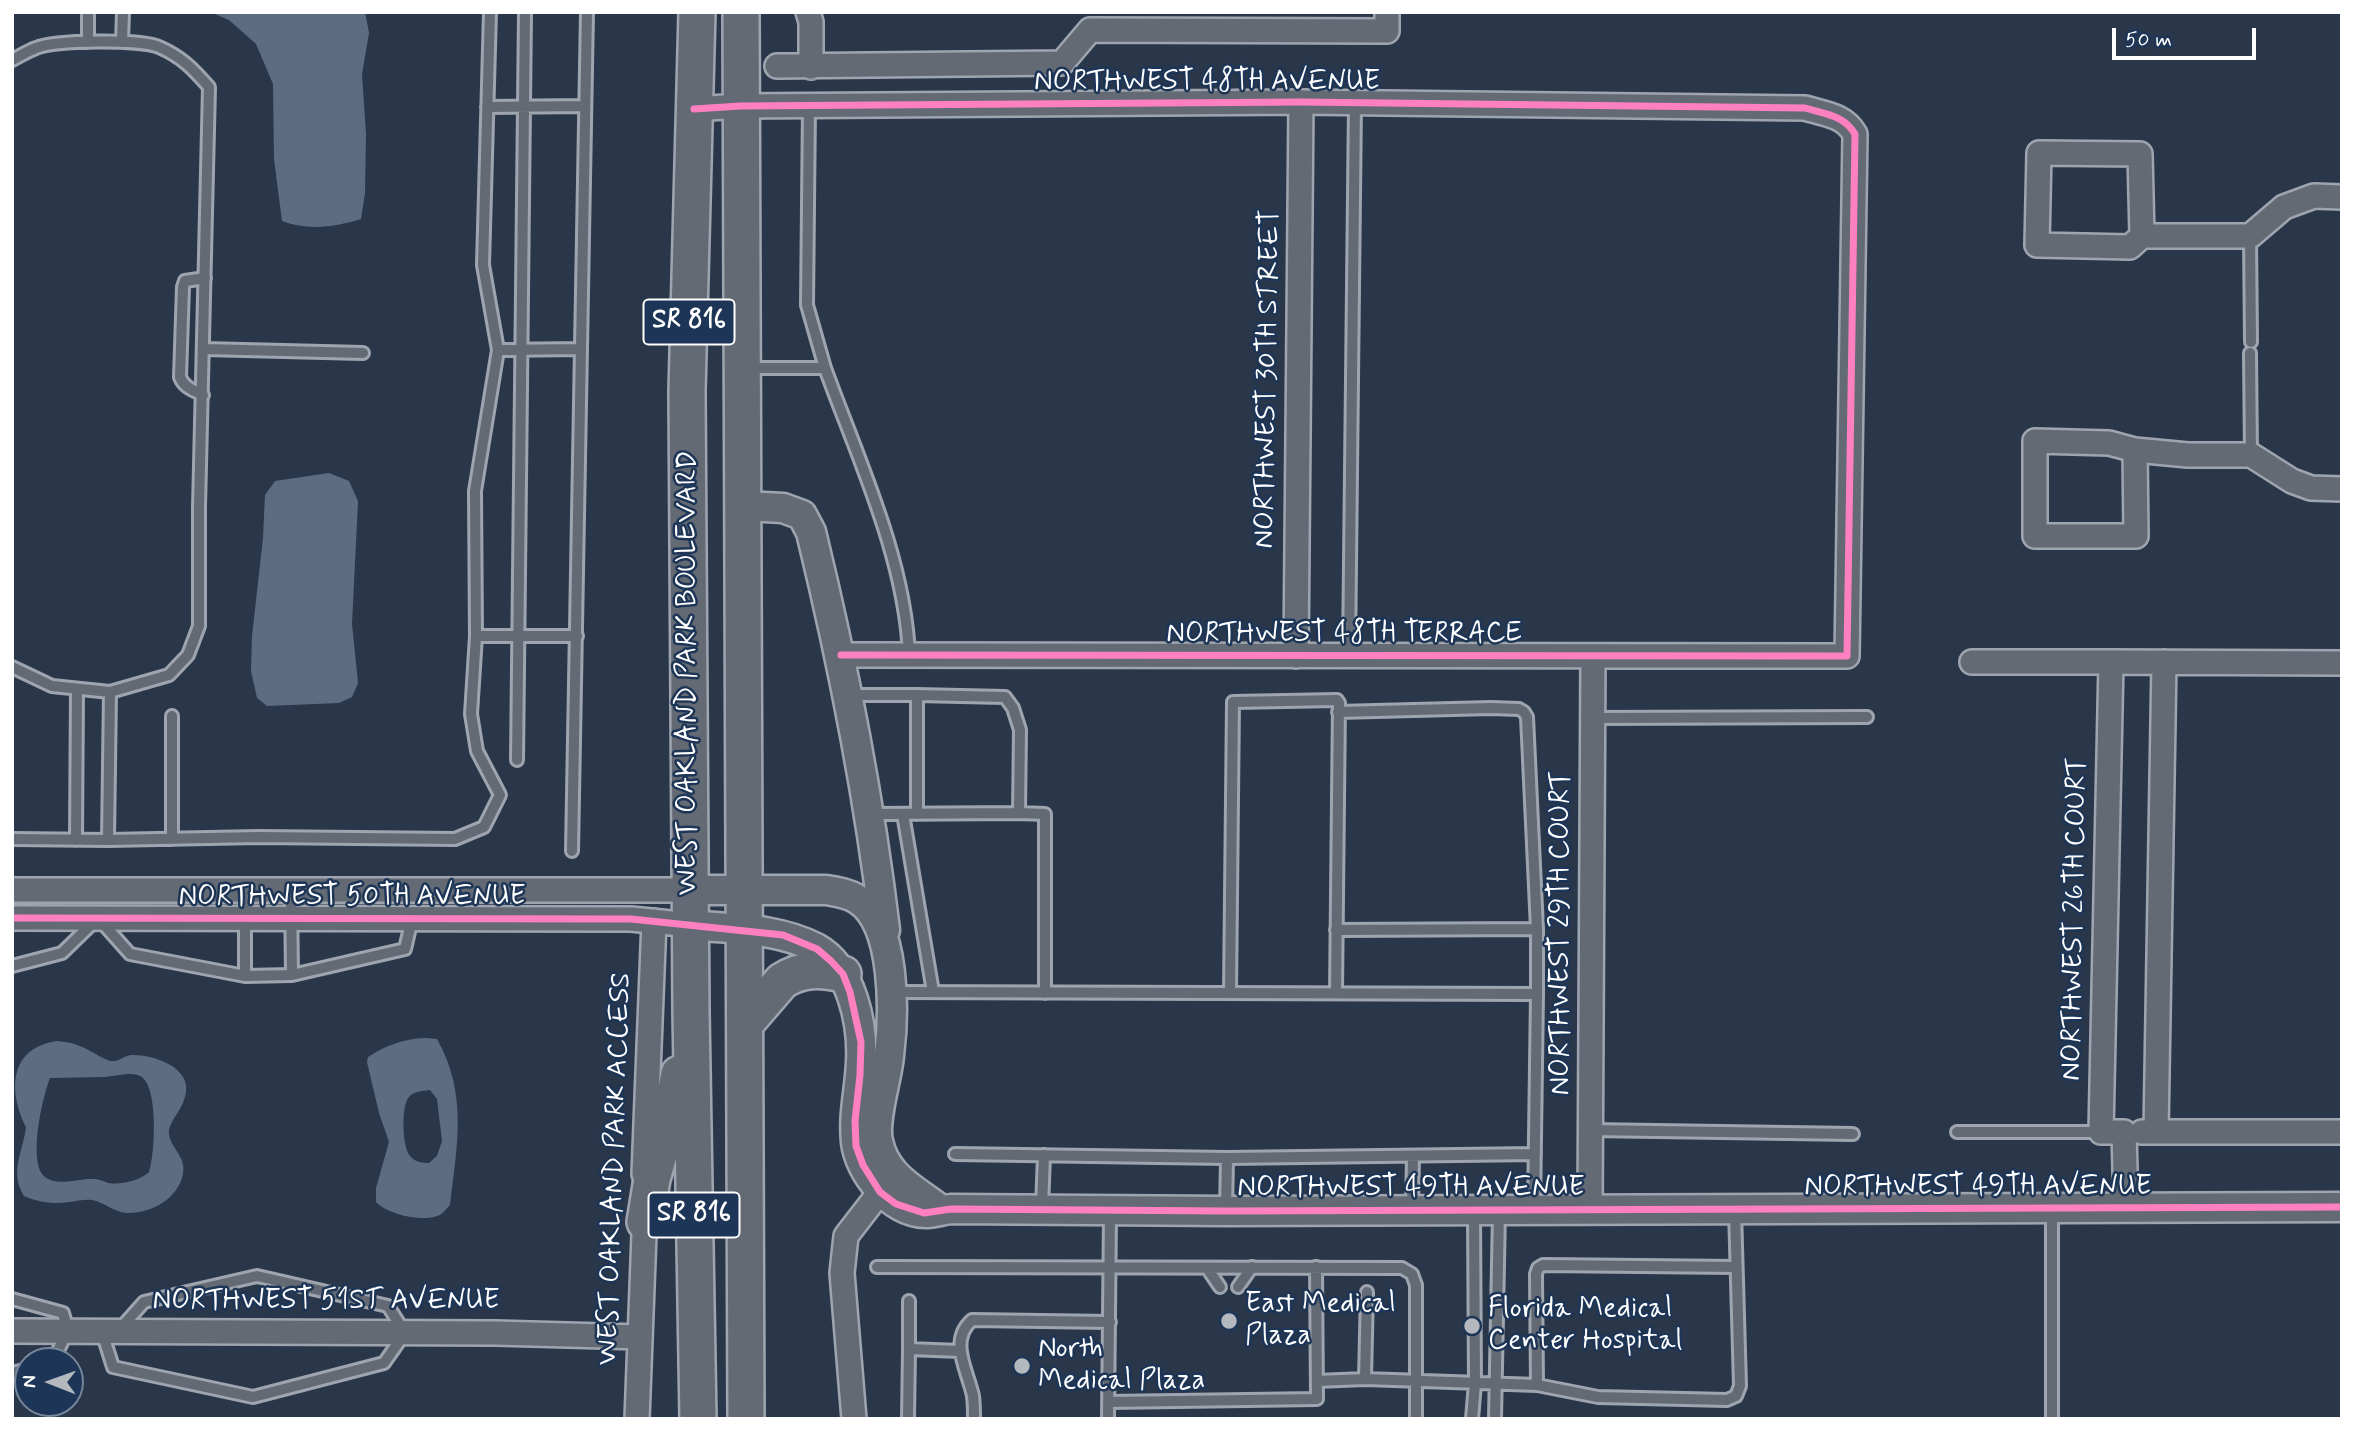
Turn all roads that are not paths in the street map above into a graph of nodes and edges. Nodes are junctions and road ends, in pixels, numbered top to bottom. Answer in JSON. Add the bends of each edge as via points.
{"nodes":[{"id":1,"x":88,"y":12,"type":"edge"},
{"id":2,"x":123,"y":12,"type":"edge"},
{"id":3,"x":490,"y":12,"type":"edge"},
{"id":4,"x":525,"y":12,"type":"edge"},
{"id":5,"x":587,"y":12,"type":"edge"},
{"id":6,"x":697,"y":12,"type":"edge"},
{"id":7,"x":741,"y":12,"type":"edge"},
{"id":8,"x":808,"y":12,"type":"edge"},
{"id":9,"x":1091,"y":21,"type":"edge"},
{"id":10,"x":1387,"y":21,"type":"edge"},
{"id":11,"x":88,"y":42,"type":"junction"},
{"id":12,"x":122,"y":42,"type":"junction"},
{"id":13,"x":12,"y":60,"type":"edge"},
{"id":14,"x":776,"y":66,"type":"dead end"},
{"id":15,"x":811,"y":67,"type":"junction"},
{"id":16,"x":1301,"y":103,"type":"junction"},
{"id":17,"x":1355,"y":103,"type":"junction"},
{"id":18,"x":585,"y":106,"type":"junction"},
{"id":19,"x":740,"y":106,"type":"junction"},
{"id":20,"x":809,"y":106,"type":"junction"},
{"id":21,"x":487,"y":107,"type":"junction"},
{"id":22,"x":524,"y":107,"type":"junction"},
{"id":23,"x":694,"y":109,"type":"junction"},
{"id":24,"x":2342,"y":197,"type":"edge"},
{"id":25,"x":2142,"y":236,"type":"junction"},
{"id":26,"x":2250,"y":236,"type":"junction"},
{"id":27,"x":205,"y":278,"type":"junction"},
{"id":28,"x":204,"y":349,"type":"junction"},
{"id":29,"x":581,"y":349,"type":"junction"},
{"id":30,"x":498,"y":350,"type":"junction"},
{"id":31,"x":522,"y":350,"type":"junction"},
{"id":32,"x":363,"y":353,"type":"dead end"},
{"id":33,"x":742,"y":368,"type":"junction"},
{"id":34,"x":825,"y":368,"type":"junction"},
{"id":35,"x":203,"y":395,"type":"junction"},
{"id":36,"x":2135,"y":450,"type":"junction"},
{"id":37,"x":2250,"y":455,"type":"junction"},
{"id":38,"x":2342,"y":489,"type":"edge"},
{"id":39,"x":744,"y":506,"type":"junction"},
{"id":40,"x":476,"y":636,"type":"junction"},
{"id":41,"x":518,"y":636,"type":"junction"},
{"id":42,"x":577,"y":636,"type":"junction"},
{"id":43,"x":841,"y":655,"type":"junction"},
{"id":44,"x":909,"y":655,"type":"junction"},
{"id":45,"x":1296,"y":656,"type":"junction"},
{"id":46,"x":1349,"y":656,"type":"junction"},
{"id":47,"x":1592,"y":656,"type":"junction"},
{"id":48,"x":1847,"y":656,"type":"joint"},
{"id":49,"x":1972,"y":662,"type":"dead end"},
{"id":50,"x":2110,"y":662,"type":"junction"},
{"id":51,"x":2164,"y":662,"type":"junction"},
{"id":52,"x":2342,"y":663,"type":"edge"},
{"id":53,"x":12,"y":667,"type":"edge"},
{"id":54,"x":77,"y":689,"type":"junction"},
{"id":55,"x":110,"y":692,"type":"junction"},
{"id":56,"x":848,"y":695,"type":"junction"},
{"id":57,"x":917,"y":695,"type":"junction"},
{"id":58,"x":1338,"y":712,"type":"junction"},
{"id":59,"x":172,"y":716,"type":"dead end"},
{"id":60,"x":1867,"y":717,"type":"dead end"},
{"id":61,"x":1592,"y":718,"type":"junction"},
{"id":62,"x":517,"y":760,"type":"dead end"},
{"id":63,"x":1019,"y":813,"type":"junction"},
{"id":64,"x":868,"y":814,"type":"junction"},
{"id":65,"x":903,"y":814,"type":"junction"},
{"id":66,"x":917,"y":814,"type":"junction"},
{"id":67,"x":12,"y":839,"type":"edge"},
{"id":68,"x":172,"y":839,"type":"junction"},
{"id":69,"x":76,"y":840,"type":"junction"},
{"id":70,"x":108,"y":840,"type":"junction"},
{"id":71,"x":572,"y":852,"type":"dead end"},
{"id":72,"x":12,"y":890,"type":"edge"},
{"id":73,"x":98,"y":890,"type":"junction"},
{"id":74,"x":256,"y":890,"type":"junction"},
{"id":75,"x":290,"y":890,"type":"junction"},
{"id":76,"x":691,"y":890,"type":"junction"},
{"id":77,"x":744,"y":890,"type":"junction"},
{"id":78,"x":12,"y":918,"type":"edge"},
{"id":79,"x":98,"y":918,"type":"junction"},
{"id":80,"x":256,"y":919,"type":"junction"},
{"id":81,"x":292,"y":919,"type":"junction"},
{"id":82,"x":412,"y":919,"type":"junction"},
{"id":83,"x":654,"y":921,"type":"junction"},
{"id":84,"x":691,"y":925,"type":"junction"},
{"id":85,"x":1536,"y":929,"type":"junction"},
{"id":86,"x":745,"y":930,"type":"junction"},
{"id":87,"x":1336,"y":930,"type":"junction"},
{"id":88,"x":887,"y":951,"type":"junction"},
{"id":89,"x":12,"y":966,"type":"edge"},
{"id":90,"x":843,"y":974,"type":"junction"},
{"id":91,"x":292,"y":975,"type":"junction"},
{"id":92,"x":245,"y":976,"type":"junction"},
{"id":93,"x":890,"y":992,"type":"junction"},
{"id":94,"x":933,"y":992,"type":"junction"},
{"id":95,"x":1045,"y":993,"type":"junction"},
{"id":96,"x":1230,"y":993,"type":"junction"},
{"id":97,"x":1336,"y":993,"type":"junction"},
{"id":98,"x":1537,"y":994,"type":"junction"},
{"id":99,"x":691,"y":1012,"type":"junction"},
{"id":100,"x":745,"y":1024,"type":"junction"},
{"id":101,"x":1590,"y":1130,"type":"junction"},
{"id":102,"x":1957,"y":1132,"type":"dead end"},
{"id":103,"x":2101,"y":1132,"type":"junction"},
{"id":104,"x":2124,"y":1132,"type":"junction"},
{"id":105,"x":2156,"y":1132,"type":"junction"},
{"id":106,"x":2342,"y":1132,"type":"edge"},
{"id":107,"x":1853,"y":1134,"type":"dead end"},
{"id":108,"x":955,"y":1154,"type":"dead end"},
{"id":109,"x":1535,"y":1154,"type":"junction"},
{"id":110,"x":1044,"y":1155,"type":"junction"},
{"id":111,"x":1413,"y":1157,"type":"junction"},
{"id":112,"x":1227,"y":1158,"type":"junction"},
{"id":113,"x":880,"y":1192,"type":"junction"},
{"id":114,"x":2126,"y":1208,"type":"junction"},
{"id":115,"x":2342,"y":1208,"type":"edge"},
{"id":116,"x":1042,"y":1209,"type":"junction"},
{"id":117,"x":1110,"y":1209,"type":"junction"},
{"id":118,"x":1487,"y":1209,"type":"junction"},
{"id":119,"x":1534,"y":1209,"type":"junction"},
{"id":120,"x":2052,"y":1209,"type":"junction"},
{"id":121,"x":941,"y":1210,"type":"junction"},
{"id":122,"x":1412,"y":1210,"type":"junction"},
{"id":123,"x":1590,"y":1210,"type":"junction"},
{"id":124,"x":1735,"y":1210,"type":"junction"},
{"id":125,"x":1227,"y":1211,"type":"junction"},
{"id":126,"x":645,"y":1222,"type":"junction"},
{"id":127,"x":877,"y":1267,"type":"dead end"},
{"id":128,"x":1736,"y":1267,"type":"junction"},
{"id":129,"x":1110,"y":1268,"type":"junction"},
{"id":130,"x":1208,"y":1268,"type":"junction"},
{"id":131,"x":1252,"y":1268,"type":"junction"},
{"id":132,"x":1316,"y":1268,"type":"junction"},
{"id":133,"x":1220,"y":1287,"type":"dead end"},
{"id":134,"x":1238,"y":1287,"type":"dead end"},
{"id":135,"x":1367,"y":1292,"type":"dead end"},
{"id":136,"x":12,"y":1299,"type":"edge"},
{"id":137,"x":909,"y":1301,"type":"dead end"},
{"id":138,"x":1110,"y":1322,"type":"junction"},
{"id":139,"x":68,"y":1330,"type":"junction"},
{"id":140,"x":110,"y":1330,"type":"junction"},
{"id":141,"x":12,"y":1331,"type":"edge"},
{"id":142,"x":405,"y":1333,"type":"junction"},
{"id":143,"x":640,"y":1337,"type":"junction"},
{"id":144,"x":60,"y":1347,"type":"edge"},
{"id":145,"x":909,"y":1349,"type":"junction"},
{"id":146,"x":960,"y":1351,"type":"junction"},
{"id":147,"x":1365,"y":1379,"type":"junction"},
{"id":148,"x":1317,"y":1381,"type":"junction"},
{"id":149,"x":1416,"y":1381,"type":"junction"},
{"id":150,"x":1475,"y":1383,"type":"junction"},
{"id":151,"x":1497,"y":1384,"type":"junction"},
{"id":152,"x":1537,"y":1385,"type":"junction"},
{"id":153,"x":1108,"y":1402,"type":"junction"},
{"id":154,"x":637,"y":1419,"type":"edge"},
{"id":155,"x":698,"y":1419,"type":"edge"},
{"id":156,"x":746,"y":1419,"type":"edge"},
{"id":157,"x":854,"y":1419,"type":"edge"},
{"id":158,"x":908,"y":1419,"type":"edge"},
{"id":159,"x":974,"y":1419,"type":"edge"},
{"id":160,"x":1108,"y":1419,"type":"edge"},
{"id":161,"x":1416,"y":1419,"type":"edge"},
{"id":162,"x":1472,"y":1419,"type":"edge"},
{"id":163,"x":1495,"y":1419,"type":"edge"},
{"id":164,"x":2052,"y":1419,"type":"edge"}],
"edges":[{"from":1,"to":11,"type":"lane"},
{"from":2,"to":12,"type":"lane"},
{"from":3,"to":21,"type":"lane"},
{"from":4,"to":22,"type":"lane"},
{"from":5,"to":18,"type":"lane"},
{"from":6,"to":23,"type":"main road","name":"WEST OAKLAND PARK BOULEVARD","number":"SR 816"},
{"from":7,"to":19,"type":"main road","name":"WEST OAKLAND PARK BOULEVARD","number":"SR 816"},
{"from":8,"to":15,"type":"street"},
{"from":9,"to":10,"type":"street","name":"NORTHWEST 48TH AVENUE"},
{"from":9,"to":15,"type":"street","name":"NORTHWEST 48TH AVENUE","via":[[1062,64]]},
{"from":11,"to":12,"type":"lane"},
{"from":11,"to":13,"type":"lane","via":[[37,47]]},
{"from":12,"to":27,"type":"lane","via":[[157,46],[187,61],[209,87]]},
{"from":14,"to":15,"type":"street","name":"NORTHWEST 48TH AVENUE"},
{"from":16,"to":17,"type":"street","name":"NORTHWEST 48TH AVENUE"},
{"from":16,"to":20,"type":"street","name":"NORTHWEST 48TH AVENUE"},
{"from":16,"to":45,"type":"street","name":"NORTHWEST 30TH STREET"},
{"from":17,"to":46,"type":"lane"},
{"from":17,"to":48,"type":"street","name":"NORTHWEST 48TH AVENUE","via":[[1805,108],[1849,124],[1854,134]]},
{"from":18,"to":22,"type":"lane"},
{"from":18,"to":29,"type":"lane"},
{"from":19,"to":20,"type":"street","name":"NORTHWEST 48TH AVENUE"},
{"from":19,"to":23,"type":"street","name":"NORTHWEST 48TH AVENUE"},
{"from":19,"to":33,"type":"main road","name":"WEST OAKLAND PARK BOULEVARD","number":"SR 816"},
{"from":20,"to":34,"type":"lane","via":[[807,305]]},
{"from":21,"to":22,"type":"lane"},
{"from":21,"to":30,"type":"lane","via":[[483,265]]},
{"from":22,"to":31,"type":"lane"},
{"from":23,"to":76,"type":"main road","name":"WEST OAKLAND PARK BOULEVARD","number":"SR 816","via":[[687,391]]},
{"from":24,"to":26,"type":"street","via":[[2314,196],[2284,207]]},
{"from":25,"to":25,"type":"street","via":[[2140,154],[2039,152],[2037,245],[2130,247]]},
{"from":25,"to":26,"type":"street"},
{"from":26,"to":37,"type":"lane"},
{"from":27,"to":28,"type":"lane"},
{"from":27,"to":35,"type":"lane","via":[[185,281],[183,288],[180,377],[188,388]]},
{"from":28,"to":32,"type":"lane"},
{"from":28,"to":35,"type":"lane"},
{"from":29,"to":31,"type":"lane"},
{"from":29,"to":42,"type":"lane"},
{"from":30,"to":31,"type":"lane"},
{"from":30,"to":40,"type":"lane","via":[[475,491]]},
{"from":31,"to":41,"type":"lane"},
{"from":33,"to":34,"type":"lane"},
{"from":33,"to":39,"type":"main road","name":"WEST OAKLAND PARK BOULEVARD","number":"SR 816"},
{"from":34,"to":44,"type":"lane","via":[[886,535],[908,625]]},
{"from":35,"to":55,"type":"lane","via":[[199,626],[188,655],[169,675]]},
{"from":36,"to":36,"type":"street","via":[[2109,443],[2035,442],[2035,536],[2136,536]]},
{"from":36,"to":37,"type":"street"},
{"from":37,"to":38,"type":"street","via":[[2292,481],[2311,488]]},
{"from":39,"to":43,"type":"street","via":[[778,506],[802,515],[811,532]]},
{"from":39,"to":77,"type":"main road","name":"WEST OAKLAND PARK BOULEVARD","number":"SR 816"},
{"from":40,"to":41,"type":"lane"},
{"from":40,"to":68,"type":"lane","via":[[471,714],[477,751],[500,794],[484,827],[455,839]]},
{"from":41,"to":42,"type":"lane"},
{"from":41,"to":62,"type":"lane"},
{"from":42,"to":71,"type":"lane"},
{"from":43,"to":44,"type":"street","name":"NORTHWEST 48TH TERRACE"},
{"from":43,"to":56,"type":"street"},
{"from":44,"to":45,"type":"street","name":"NORTHWEST 48TH TERRACE"},
{"from":45,"to":46,"type":"street","name":"NORTHWEST 48TH TERRACE"},
{"from":46,"to":47,"type":"street","name":"NORTHWEST 48TH TERRACE"},
{"from":47,"to":48,"type":"street","name":"NORTHWEST 48TH TERRACE"},
{"from":47,"to":61,"type":"street","name":"NORTHWEST 29TH COURT"},
{"from":49,"to":50,"type":"street"},
{"from":50,"to":51,"type":"street"},
{"from":50,"to":103,"type":"street","name":"NORTHWEST 26TH COURT"},
{"from":51,"to":52,"type":"street"},
{"from":51,"to":105,"type":"street"},
{"from":53,"to":54,"type":"lane","via":[[52,687]]},
{"from":54,"to":55,"type":"lane"},
{"from":54,"to":69,"type":"lane"},
{"from":55,"to":70,"type":"lane"},
{"from":56,"to":57,"type":"lane"},
{"from":56,"to":64,"type":"street"},
{"from":57,"to":63,"type":"lane","via":[[1005,697],[1020,730]]},
{"from":57,"to":66,"type":"lane"},
{"from":58,"to":85,"type":"lane","via":[[1491,708],[1524,712]]},
{"from":58,"to":87,"type":"lane"},
{"from":58,"to":96,"type":"lane","via":[[1337,700],[1233,702]]},
{"from":59,"to":68,"type":"lane"},
{"from":60,"to":61,"type":"lane"},
{"from":61,"to":101,"type":"street","name":"NORTHWEST 29TH COURT"},
{"from":63,"to":66,"type":"lane"},
{"from":63,"to":95,"type":"lane","via":[[1045,814]]},
{"from":64,"to":65,"type":"lane"},
{"from":64,"to":88,"type":"street"},
{"from":65,"to":66,"type":"lane"},
{"from":65,"to":94,"type":"lane"},
{"from":67,"to":69,"type":"lane"},
{"from":68,"to":70,"type":"lane"},
{"from":69,"to":70,"type":"lane"},
{"from":72,"to":73,"type":"street","name":"NORTHWEST 50TH AVENUE"},
{"from":73,"to":74,"type":"street","name":"NORTHWEST 50TH AVENUE"},
{"from":73,"to":79,"type":"street"},
{"from":74,"to":75,"type":"street","name":"NORTHWEST 50TH AVENUE"},
{"from":74,"to":80,"type":"street"},
{"from":75,"to":76,"type":"street","name":"NORTHWEST 50TH AVENUE"},
{"from":75,"to":81,"type":"lane"},
{"from":76,"to":77,"type":"street"},
{"from":76,"to":84,"type":"main road","name":"WEST OAKLAND PARK BOULEVARD","number":"SR 816"},
{"from":77,"to":86,"type":"main road","name":"WEST OAKLAND PARK BOULEVARD","number":"SR 816"},
{"from":77,"to":88,"type":"street","via":[[842,892],[867,907]]},
{"from":78,"to":79,"type":"street","name":"NORTHWEST 50TH AVENUE"},
{"from":79,"to":80,"type":"street","name":"NORTHWEST 50TH AVENUE"},
{"from":79,"to":89,"type":"lane","via":[[62,953]]},
{"from":79,"to":92,"type":"lane","via":[[130,954]]},
{"from":80,"to":81,"type":"street","name":"NORTHWEST 50TH AVENUE"},
{"from":80,"to":92,"type":"lane"},
{"from":81,"to":82,"type":"street","name":"NORTHWEST 50TH AVENUE"},
{"from":81,"to":91,"type":"lane"},
{"from":82,"to":83,"type":"street","name":"NORTHWEST 50TH AVENUE"},
{"from":82,"to":91,"type":"lane","via":[[405,949]]},
{"from":83,"to":84,"type":"street","name":"NORTHWEST 50TH AVENUE"},
{"from":83,"to":126,"type":"street","name":"WEST OAKLAND PARK ACCESS","via":[[643,1154]]},
{"from":84,"to":86,"type":"street","name":"NORTHWEST 49TH AVENUE"},
{"from":84,"to":99,"type":"main road","name":"WEST OAKLAND PARK BOULEVARD","number":"SR 816"},
{"from":85,"to":87,"type":"lane"},
{"from":85,"to":98,"type":"lane"},
{"from":86,"to":90,"type":"street","name":"NORTHWEST 49TH AVENUE","via":[[783,935],[817,949]]},
{"from":86,"to":100,"type":"main road","name":"WEST OAKLAND PARK BOULEVARD","number":"SR 816"},
{"from":87,"to":97,"type":"lane"},
{"from":88,"to":93,"type":"street"},
{"from":90,"to":100,"type":"main road","via":[[815,970],[789,976]]},
{"from":90,"to":113,"type":"street","name":"NORTHWEST 49TH AVENUE","via":[[861,1042],[856,1146]]},
{"from":91,"to":92,"type":"lane"},
{"from":93,"to":94,"type":"lane"},
{"from":93,"to":121,"type":"street","via":[[889,1055],[877,1140],[890,1170]]},
{"from":94,"to":95,"type":"lane"},
{"from":95,"to":96,"type":"lane"},
{"from":96,"to":97,"type":"lane"},
{"from":97,"to":98,"type":"lane"},
{"from":98,"to":109,"type":"lane"},
{"from":99,"to":126,"type":"main road"},
{"from":99,"to":155,"type":"main road","name":"WEST OAKLAND PARK BOULEVARD","number":"SR 816"},
{"from":100,"to":156,"type":"main road","name":"WEST OAKLAND PARK BOULEVARD","number":"SR 816"},
{"from":101,"to":107,"type":"lane"},
{"from":101,"to":123,"type":"street","name":"NORTHWEST 29TH COURT"},
{"from":102,"to":103,"type":"lane"},
{"from":103,"to":104,"type":"street"},
{"from":104,"to":105,"type":"street"},
{"from":104,"to":114,"type":"street"},
{"from":105,"to":106,"type":"street"},
{"from":108,"to":110,"type":"lane"},
{"from":109,"to":111,"type":"lane"},
{"from":109,"to":119,"type":"lane"},
{"from":110,"to":112,"type":"lane"},
{"from":110,"to":116,"type":"lane"},
{"from":111,"to":112,"type":"lane"},
{"from":111,"to":122,"type":"lane"},
{"from":112,"to":125,"type":"lane"},
{"from":113,"to":121,"type":"street","name":"NORTHWEST 49TH AVENUE","via":[[910,1210]]},
{"from":113,"to":157,"type":"street","via":[[846,1236],[842,1273]]},
{"from":114,"to":115,"type":"street","name":"NORTHWEST 49TH AVENUE"},
{"from":114,"to":120,"type":"street","name":"NORTHWEST 49TH AVENUE"},
{"from":116,"to":117,"type":"street","name":"NORTHWEST 49TH AVENUE"},
{"from":116,"to":121,"type":"street","name":"NORTHWEST 49TH AVENUE"},
{"from":117,"to":125,"type":"street","name":"NORTHWEST 49TH AVENUE"},
{"from":117,"to":129,"type":"lane"},
{"from":118,"to":119,"type":"street","name":"NORTHWEST 49TH AVENUE"},
{"from":118,"to":122,"type":"street","name":"NORTHWEST 49TH AVENUE"},
{"from":118,"to":150,"type":"lane"},
{"from":118,"to":151,"type":"lane"},
{"from":119,"to":123,"type":"street","name":"NORTHWEST 49TH AVENUE"},
{"from":120,"to":124,"type":"street","name":"NORTHWEST 49TH AVENUE"},
{"from":120,"to":164,"type":"lane"},
{"from":122,"to":125,"type":"street","name":"NORTHWEST 49TH AVENUE"},
{"from":123,"to":124,"type":"street","name":"NORTHWEST 49TH AVENUE"},
{"from":124,"to":128,"type":"lane"},
{"from":126,"to":143,"type":"street","name":"WEST OAKLAND PARK ACCESS"},
{"from":127,"to":129,"type":"lane"},
{"from":128,"to":152,"type":"lane","via":[[1543,1265],[1536,1273]]},
{"from":128,"to":152,"type":"lane","via":[[1740,1386],[1736,1396],[1727,1400],[1598,1397]]},
{"from":129,"to":130,"type":"lane"},
{"from":129,"to":138,"type":"lane"},
{"from":130,"to":131,"type":"lane"},
{"from":130,"to":133,"type":"lane"},
{"from":131,"to":132,"type":"lane"},
{"from":131,"to":134,"type":"lane"},
{"from":132,"to":148,"type":"lane"},
{"from":132,"to":149,"type":"lane","via":[[1402,1268],[1412,1274],[1416,1285]]},
{"from":135,"to":147,"type":"lane"},
{"from":136,"to":139,"type":"lane","via":[[63,1313]]},
{"from":137,"to":145,"type":"lane"},
{"from":138,"to":146,"type":"lane","via":[[972,1320],[961,1335]]},
{"from":138,"to":153,"type":"lane"},
{"from":139,"to":140,"type":"street","name":"NORTHWEST 51ST AVENUE"},
{"from":139,"to":141,"type":"street","name":"NORTHWEST 51ST AVENUE"},
{"from":139,"to":144,"type":"lane"},
{"from":140,"to":142,"type":"street","name":"NORTHWEST 51ST AVENUE"},
{"from":140,"to":142,"type":"lane","via":[[144,1302],[257,1276],[388,1306]]},
{"from":140,"to":142,"type":"lane","via":[[113,1367],[253,1396],[384,1363]]},
{"from":142,"to":143,"type":"street","name":"NORTHWEST 51ST AVENUE"},
{"from":143,"to":154,"type":"street","name":"WEST OAKLAND PARK ACCESS"},
{"from":145,"to":146,"type":"lane"},
{"from":145,"to":158,"type":"lane"},
{"from":146,"to":159,"type":"lane"},
{"from":147,"to":148,"type":"lane"},
{"from":147,"to":149,"type":"lane"},
{"from":148,"to":153,"type":"lane","via":[[1317,1399]]},
{"from":149,"to":150,"type":"lane"},
{"from":149,"to":161,"type":"lane"},
{"from":150,"to":151,"type":"lane"},
{"from":150,"to":162,"type":"lane"},
{"from":151,"to":152,"type":"lane"},
{"from":151,"to":163,"type":"lane"},
{"from":153,"to":160,"type":"lane"}]}
